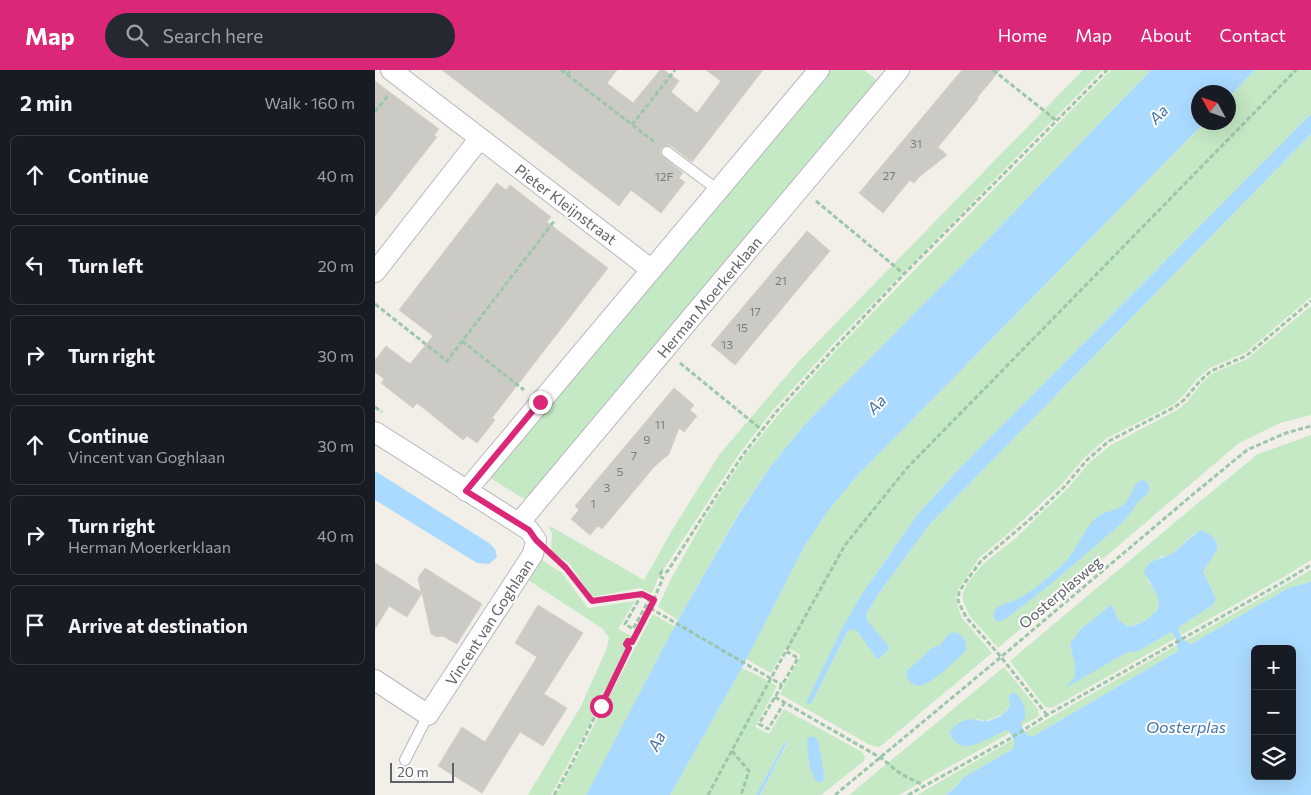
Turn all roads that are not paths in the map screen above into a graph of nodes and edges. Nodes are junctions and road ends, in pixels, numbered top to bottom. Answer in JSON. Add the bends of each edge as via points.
{"nodes":[{"id":1,"x":391,"y":70,"type":"edge"},
{"id":2,"x":819,"y":70,"type":"edge"},
{"id":3,"x":899,"y":70,"type":"edge"},
{"id":4,"x":480,"y":138,"type":"junction"},
{"id":5,"x":667,"y":152,"type":"road end"},
{"id":6,"x":718,"y":190,"type":"junction"},
{"id":7,"x":652,"y":270,"type":"junction"},
{"id":8,"x":375,"y":272,"type":"edge"},
{"id":9,"x":375,"y":432,"type":"edge"},
{"id":10,"x":466,"y":491,"type":"junction"},
{"id":11,"x":519,"y":523,"type":"junction"},
{"id":12,"x":375,"y":680,"type":"edge"},
{"id":13,"x":428,"y":715,"type":"junction"},
{"id":14,"x":405,"y":760,"type":"dead end"}],
"edges":[{"from":1,"to":4,"type":"street","name":"Pieter Kleijnstraat"},
{"from":2,"to":6,"type":"street"},
{"from":3,"to":11,"type":"street","name":"Herman Moerkerklaan"},
{"from":4,"to":7,"type":"street","name":"Pieter Kleijnstraat"},
{"from":4,"to":8,"type":"street"},
{"from":5,"to":6,"type":"lane"},
{"from":6,"to":7,"type":"street"},
{"from":7,"to":10,"type":"street"},
{"from":9,"to":10,"type":"street","name":"Vincent van Goghlaan"},
{"from":10,"to":11,"type":"street","name":"Vincent van Goghlaan"},
{"from":11,"to":13,"type":"street","name":"Vincent van Goghlaan","via":[[536,540],[533,554]]},
{"from":12,"to":13,"type":"street"},
{"from":13,"to":14,"type":"lane","name":"Vincent van Goghlaan"}]}
